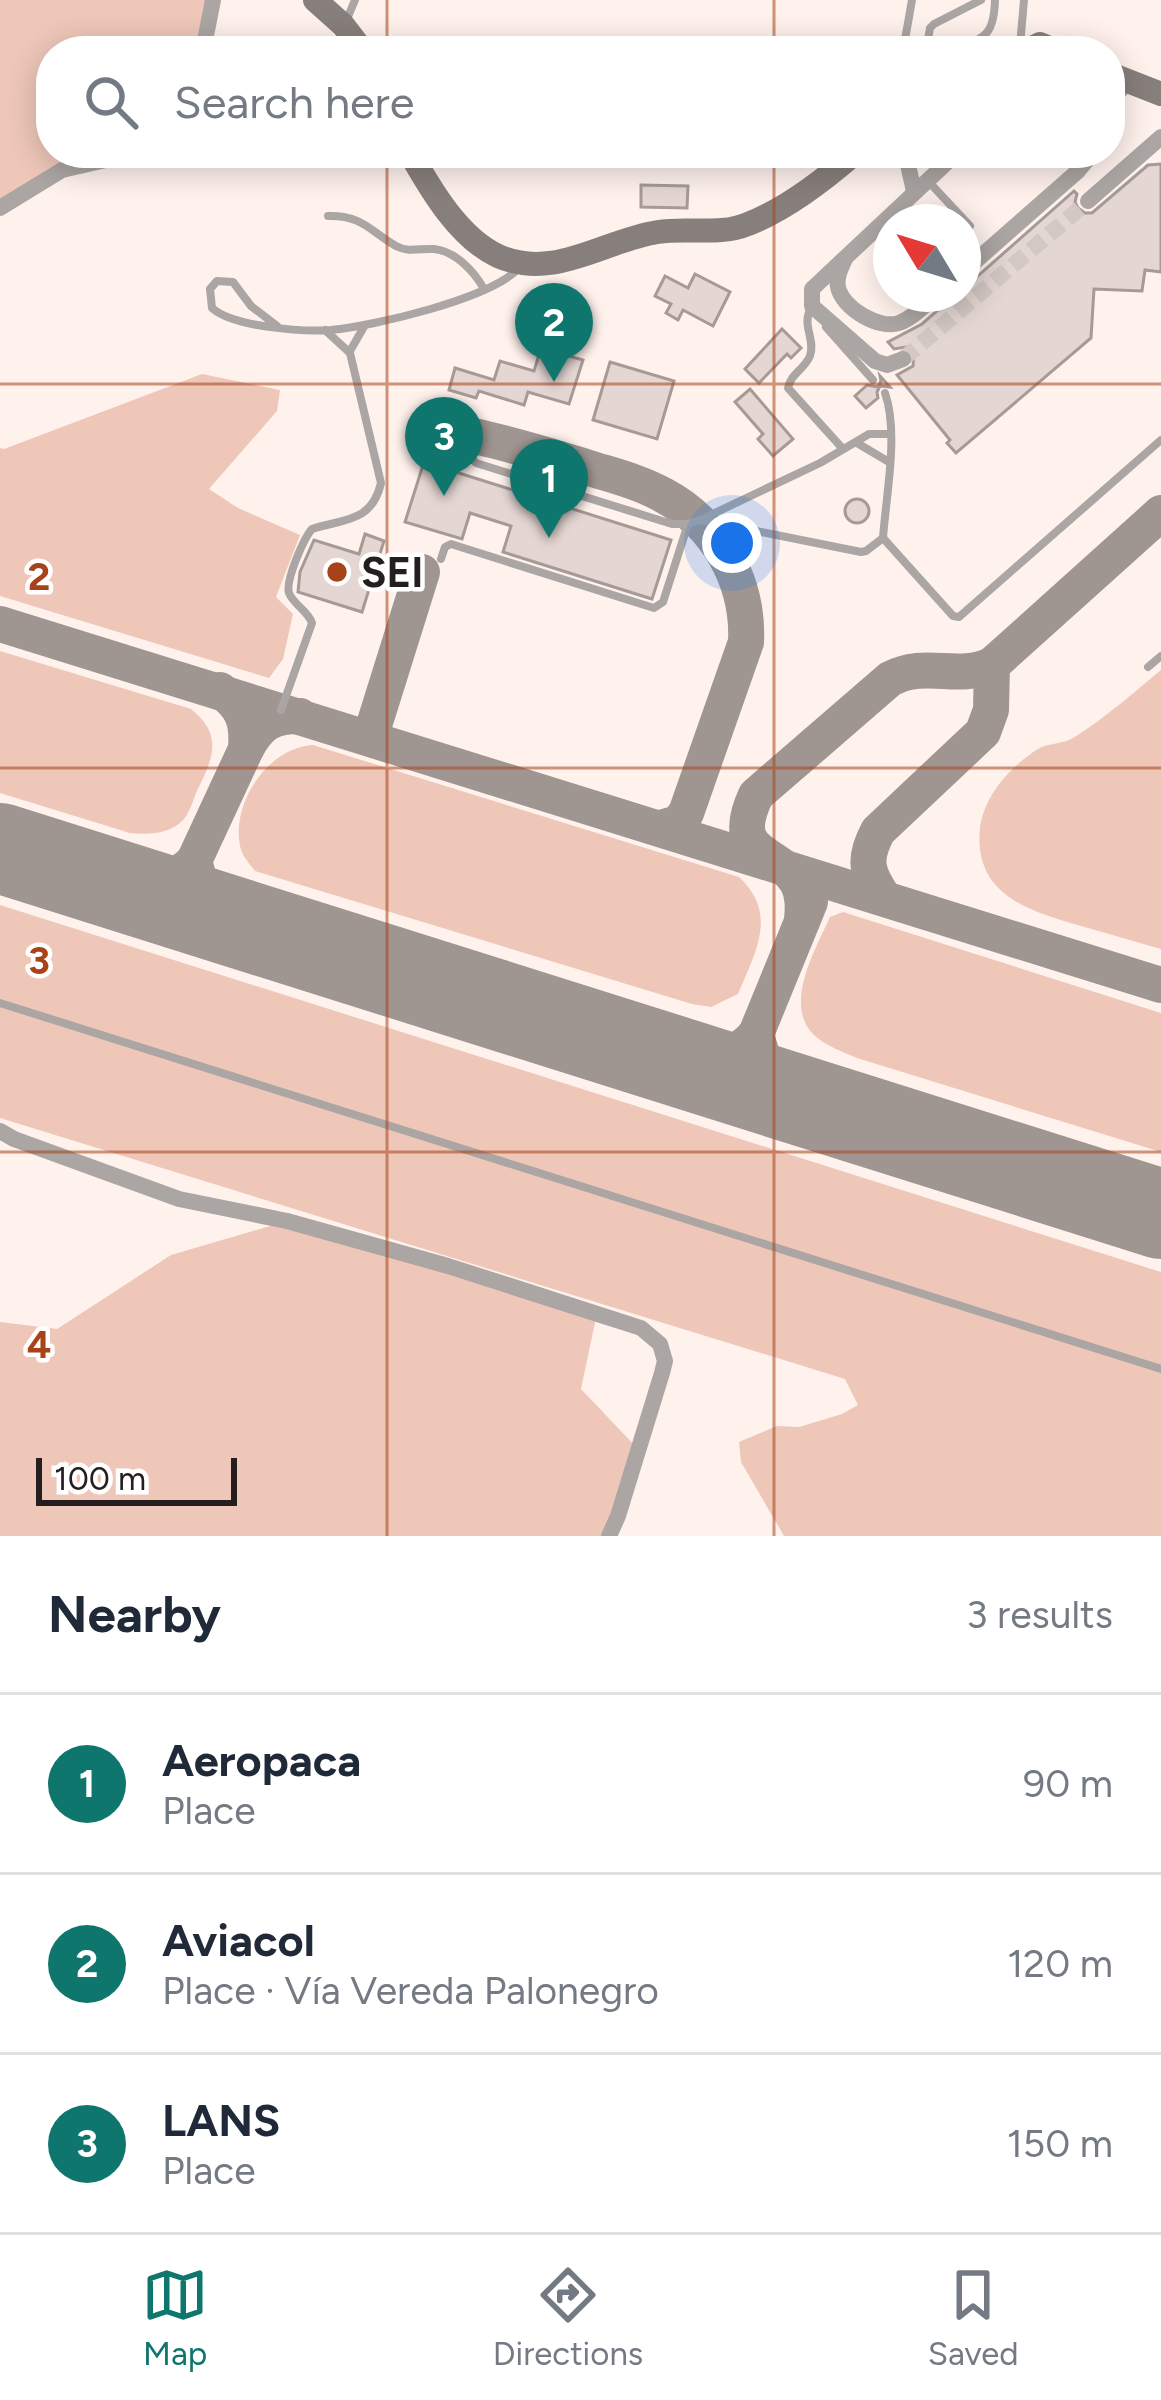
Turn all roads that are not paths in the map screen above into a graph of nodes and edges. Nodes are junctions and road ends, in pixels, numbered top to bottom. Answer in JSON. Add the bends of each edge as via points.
{"nodes":[{"id":1,"x":213,"y":0,"type":"edge"},
{"id":2,"x":315,"y":0,"type":"edge"},
{"id":3,"x":355,"y":0,"type":"edge"},
{"id":4,"x":912,"y":0,"type":"edge"},
{"id":5,"x":981,"y":0,"type":"edge"},
{"id":6,"x":995,"y":0,"type":"edge"},
{"id":7,"x":1024,"y":0,"type":"edge"},
{"id":8,"x":344,"y":25,"type":"junction"},
{"id":9,"x":206,"y":36,"type":"edge"},
{"id":10,"x":352,"y":36,"type":"edge"},
{"id":11,"x":906,"y":36,"type":"edge"},
{"id":12,"x":929,"y":36,"type":"edge"},
{"id":13,"x":984,"y":36,"type":"edge"},
{"id":14,"x":1023,"y":36,"type":"edge"},
{"id":15,"x":1125,"y":65,"type":"edge"},
{"id":16,"x":1161,"y":78,"type":"edge"},
{"id":17,"x":1125,"y":79,"type":"edge"},
{"id":18,"x":1161,"y":94,"type":"edge"},
{"id":19,"x":1161,"y":137,"type":"edge"},
{"id":20,"x":71,"y":168,"type":"edge"},
{"id":21,"x":419,"y":168,"type":"edge"},
{"id":22,"x":835,"y":168,"type":"edge"},
{"id":23,"x":910,"y":168,"type":"edge"},
{"id":24,"x":940,"y":168,"type":"edge"},
{"id":25,"x":1075,"y":168,"type":"edge"},
{"id":26,"x":1080,"y":168,"type":"edge"},
{"id":27,"x":1078,"y":171,"type":"junction"},
{"id":28,"x":920,"y":186,"type":"junction"},
{"id":29,"x":1087,"y":202,"type":"tunnel mouth"},
{"id":30,"x":949,"y":204,"type":"edge"},
{"id":31,"x":0,"y":208,"type":"edge"},
{"id":32,"x":328,"y":216,"type":"dead end"},
{"id":33,"x":848,"y":253,"type":"junction"},
{"id":34,"x":981,"y":256,"type":"edge"},
{"id":35,"x":523,"y":264,"type":"junction"},
{"id":36,"x":484,"y":289,"type":"junction"},
{"id":37,"x":812,"y":306,"type":"junction"},
{"id":38,"x":915,"y":312,"type":"edge"},
{"id":39,"x":365,"y":325,"type":"junction"},
{"id":40,"x":277,"y":326,"type":"junction"},
{"id":41,"x":325,"y":330,"type":"junction"},
{"id":42,"x":350,"y":353,"type":"junction"},
{"id":43,"x":903,"y":358,"type":"dead end"},
{"id":44,"x":884,"y":393,"type":"dead end"},
{"id":45,"x":464,"y":423,"type":"dead end"},
{"id":46,"x":890,"y":434,"type":"junction"},
{"id":47,"x":1161,"y":440,"type":"edge"},
{"id":48,"x":856,"y":442,"type":"junction"},
{"id":49,"x":843,"y":449,"type":"junction"},
{"id":50,"x":889,"y":461,"type":"junction"},
{"id":51,"x":700,"y":520,"type":"junction"},
{"id":52,"x":688,"y":524,"type":"junction"},
{"id":53,"x":883,"y":538,"type":"junction"},
{"id":54,"x":441,"y":559,"type":"dead end"},
{"id":55,"x":1161,"y":656,"type":"edge"},
{"id":56,"x":1148,"y":667,"type":"dead end"},
{"id":57,"x":281,"y":710,"type":"dead end"},
{"id":58,"x":0,"y":1003,"type":"edge"},
{"id":59,"x":0,"y":1131,"type":"edge"},
{"id":60,"x":1161,"y":1369,"type":"edge"},
{"id":61,"x":609,"y":1536,"type":"edge"}],
"edges":[{"from":1,"to":9,"type":"street"},
{"from":2,"to":8,"type":"street"},
{"from":3,"to":8,"type":"lane"},
{"from":4,"to":11,"type":"lane"},
{"from":5,"to":12,"type":"lane","via":[[934,24]]},
{"from":6,"to":13,"type":"lane"},
{"from":7,"to":14,"type":"lane"},
{"from":8,"to":10,"type":"street"},
{"from":15,"to":16,"type":"street"},
{"from":17,"to":18,"type":"street"},
{"from":19,"to":29,"type":"street"},
{"from":20,"to":31,"type":"street"},
{"from":21,"to":35,"type":"street","via":[[470,237]]},
{"from":22,"to":35,"type":"street","via":[[742,227],[653,232],[568,260]]},
{"from":23,"to":28,"type":"street"},
{"from":24,"to":28,"type":"street"},
{"from":25,"to":27,"type":"lane"},
{"from":26,"to":27,"type":"street"},
{"from":27,"to":34,"type":"street"},
{"from":28,"to":30,"type":"lane"},
{"from":28,"to":33,"type":"street"},
{"from":32,"to":36,"type":"lane","via":[[352,217],[404,249],[448,254]]},
{"from":33,"to":37,"type":"street","via":[[815,283]]},
{"from":33,"to":38,"type":"street","via":[[838,289],[846,300],[879,324]]},
{"from":35,"to":36,"type":"lane"},
{"from":36,"to":39,"type":"lane"},
{"from":37,"to":43,"type":"street","via":[[878,373]]},
{"from":37,"to":49,"type":"lane","via":[[809,357],[788,388]]},
{"from":39,"to":41,"type":"lane"},
{"from":39,"to":42,"type":"lane"},
{"from":40,"to":40,"type":"lane","via":[[233,282],[213,284],[209,302],[218,314]]},
{"from":40,"to":41,"type":"lane"},
{"from":41,"to":42,"type":"lane"},
{"from":42,"to":57,"type":"lane","via":[[380,492],[351,520],[312,529],[303,541],[287,588],[312,623]]},
{"from":44,"to":46,"type":"lane"},
{"from":45,"to":52,"type":"lane","via":[[464,447],[476,463]]},
{"from":46,"to":48,"type":"lane"},
{"from":46,"to":50,"type":"lane"},
{"from":47,"to":53,"type":"lane","via":[[959,617]]},
{"from":48,"to":49,"type":"lane"},
{"from":48,"to":50,"type":"lane"},
{"from":49,"to":51,"type":"lane"},
{"from":50,"to":53,"type":"lane"},
{"from":51,"to":52,"type":"lane"},
{"from":51,"to":53,"type":"lane","via":[[860,551]]},
{"from":52,"to":54,"type":"lane","via":[[663,602],[654,608],[451,544]]},
{"from":55,"to":56,"type":"lane"},
{"from":58,"to":60,"type":"lane"},
{"from":59,"to":61,"type":"street","via":[[179,1199],[425,1259],[651,1334],[663,1352],[662,1373]]}]}
